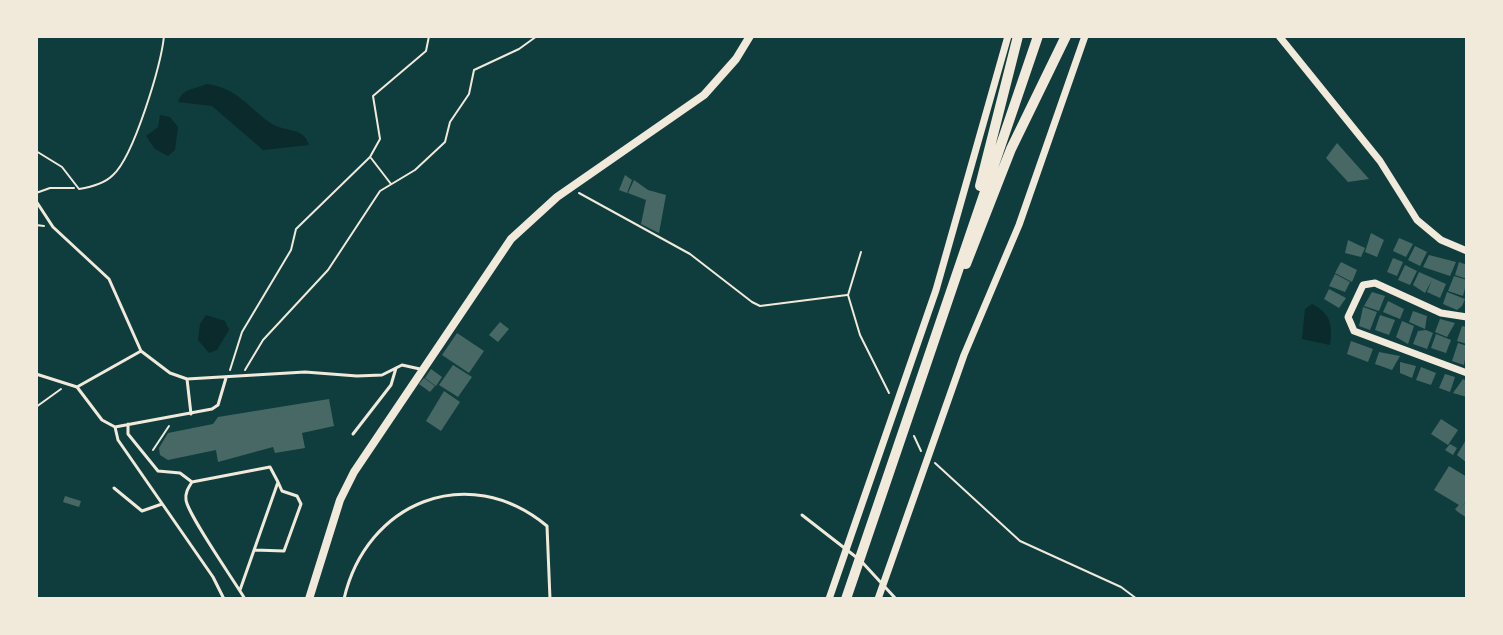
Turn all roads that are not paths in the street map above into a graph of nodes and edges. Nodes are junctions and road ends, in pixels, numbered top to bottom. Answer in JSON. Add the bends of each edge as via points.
{"nodes":[{"id":1,"x":750,"y":36,"type":"edge"},
{"id":2,"x":1008,"y":36,"type":"edge"},
{"id":3,"x":1018,"y":36,"type":"edge"},
{"id":4,"x":1038,"y":36,"type":"edge"},
{"id":5,"x":1066,"y":36,"type":"edge"},
{"id":6,"x":1085,"y":36,"type":"edge"},
{"id":7,"x":1279,"y":36,"type":"edge"},
{"id":8,"x":36,"y":201,"type":"edge"},
{"id":9,"x":966,"y":243,"type":"junction"},
{"id":10,"x":1467,"y":251,"type":"edge"},
{"id":11,"x":1467,"y":316,"type":"edge"},
{"id":12,"x":940,"y":329,"type":"junction"},
{"id":13,"x":141,"y":351,"type":"junction"},
{"id":14,"x":396,"y":368,"type":"junction"},
{"id":15,"x":421,"y":369,"type":"junction"},
{"id":16,"x":1467,"y":373,"type":"edge"},
{"id":17,"x":36,"y":374,"type":"edge"},
{"id":18,"x":227,"y":377,"type":"junction"},
{"id":19,"x":187,"y":379,"type":"junction"},
{"id":20,"x":77,"y":387,"type":"junction"},
{"id":21,"x":191,"y":414,"type":"junction"},
{"id":22,"x":129,"y":423,"type":"junction"},
{"id":23,"x":115,"y":427,"type":"junction"},
{"id":24,"x":353,"y":434,"type":"dead end"},
{"id":25,"x":192,"y":482,"type":"junction"},
{"id":26,"x":278,"y":482,"type":"junction"},
{"id":27,"x":114,"y":488,"type":"dead end"},
{"id":28,"x":162,"y":504,"type":"junction"},
{"id":29,"x":802,"y":515,"type":"dead end"},
{"id":30,"x":255,"y":550,"type":"junction"},
{"id":31,"x":847,"y":550,"type":"junction"},
{"id":32,"x":883,"y":586,"type":"junction"},
{"id":33,"x":240,"y":590,"type":"junction"},
{"id":34,"x":224,"y":599,"type":"edge"},
{"id":35,"x":245,"y":599,"type":"edge"},
{"id":36,"x":309,"y":599,"type":"edge"},
{"id":37,"x":344,"y":599,"type":"edge"},
{"id":38,"x":550,"y":599,"type":"edge"},
{"id":39,"x":829,"y":599,"type":"edge"},
{"id":40,"x":846,"y":599,"type":"edge"},
{"id":41,"x":878,"y":599,"type":"edge"},
{"id":42,"x":896,"y":599,"type":"edge"}],
"edges":[{"from":1,"to":15,"type":"street","via":[[704,95],[569,188],[511,239]]},
{"from":2,"to":31,"type":"street","via":[[936,290]]},
{"from":3,"to":9,"type":"main road"},
{"from":4,"to":9,"type":"main road"},
{"from":5,"to":12,"type":"main road","via":[[1011,149]]},
{"from":6,"to":32,"type":"street"},
{"from":7,"to":10,"type":"street","via":[[1380,161],[1417,220],[1441,240]]},
{"from":8,"to":13,"type":"lane","via":[[53,227],[109,279]]},
{"from":9,"to":12,"type":"main road"},
{"from":11,"to":16,"type":"street","via":[[1441,313],[1375,283],[1363,285],[1348,317],[1354,331]]},
{"from":12,"to":40,"type":"main road"},
{"from":13,"to":19,"type":"lane"},
{"from":13,"to":20,"type":"lane"},
{"from":14,"to":15,"type":"lane"},
{"from":14,"to":18,"type":"lane","via":[[382,375]]},
{"from":14,"to":24,"type":"lane","via":[[391,385]]},
{"from":15,"to":36,"type":"street","via":[[373,439],[340,500]]},
{"from":17,"to":20,"type":"lane"},
{"from":18,"to":19,"type":"lane"},
{"from":18,"to":21,"type":"lane","via":[[218,405]]},
{"from":19,"to":21,"type":"lane"},
{"from":20,"to":23,"type":"lane","via":[[89,407]]},
{"from":21,"to":22,"type":"lane"},
{"from":22,"to":23,"type":"lane"},
{"from":22,"to":25,"type":"lane","via":[[128,434],[158,471],[180,473]]},
{"from":23,"to":28,"type":"lane","via":[[118,440]]},
{"from":25,"to":26,"type":"lane","via":[[263,466],[270,467]]},
{"from":25,"to":33,"type":"lane","via":[[186,491],[188,507]]},
{"from":26,"to":30,"type":"lane"},
{"from":26,"to":30,"type":"lane","via":[[301,504],[284,551]]},
{"from":27,"to":28,"type":"lane","via":[[142,511]]},
{"from":28,"to":34,"type":"lane"},
{"from":29,"to":31,"type":"lane"},
{"from":30,"to":33,"type":"lane"},
{"from":31,"to":32,"type":"lane"},
{"from":31,"to":39,"type":"street"},
{"from":32,"to":41,"type":"street"},
{"from":32,"to":42,"type":"lane"},
{"from":33,"to":35,"type":"lane"},
{"from":37,"to":38,"type":"lane","via":[[356,560],[384,525],[418,504],[462,494],[503,501],[547,526]]}]}
